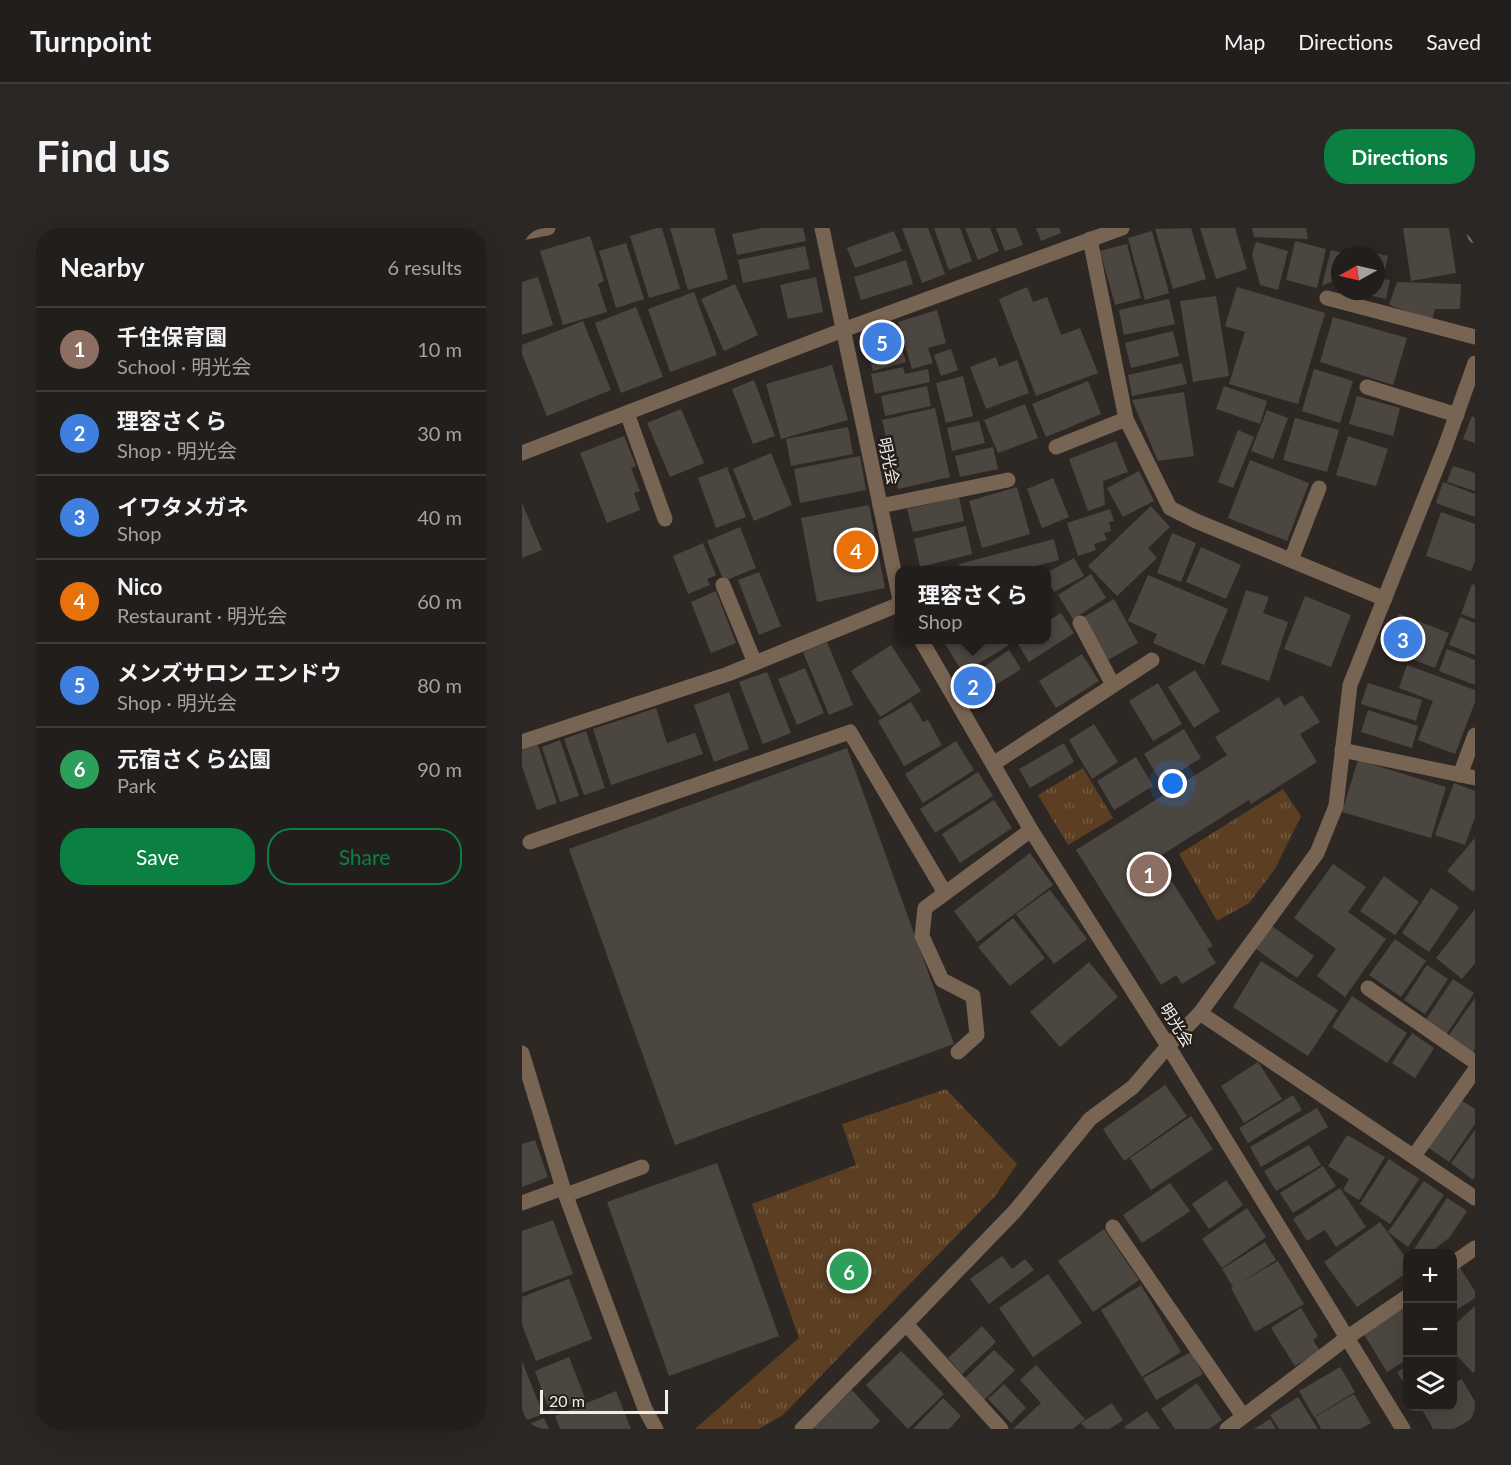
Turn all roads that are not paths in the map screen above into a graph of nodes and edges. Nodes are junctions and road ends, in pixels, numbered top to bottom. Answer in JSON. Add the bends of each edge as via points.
{"nodes":[{"id":1,"x":548,"y":228,"type":"edge"},
{"id":2,"x":822,"y":228,"type":"edge"},
{"id":3,"x":1122,"y":228,"type":"edge"},
{"id":4,"x":1473,"y":228,"type":"edge"},
{"id":5,"x":522,"y":233,"type":"edge"},
{"id":6,"x":1475,"y":236,"type":"edge"},
{"id":7,"x":1090,"y":239,"type":"junction"},
{"id":8,"x":1327,"y":298,"type":"dead end"},
{"id":9,"x":843,"y":330,"type":"junction"},
{"id":10,"x":1475,"y":337,"type":"edge"},
{"id":11,"x":1474,"y":368,"type":"edge"},
{"id":12,"x":1367,"y":387,"type":"dead end"},
{"id":13,"x":627,"y":413,"type":"junction"},
{"id":14,"x":1456,"y":415,"type":"junction"},
{"id":15,"x":1126,"y":419,"type":"junction"},
{"id":16,"x":1056,"y":447,"type":"dead end"},
{"id":17,"x":522,"y":453,"type":"edge"},
{"id":18,"x":1008,"y":480,"type":"dead end"},
{"id":19,"x":1319,"y":488,"type":"dead end"},
{"id":20,"x":880,"y":506,"type":"junction"},
{"id":21,"x":665,"y":519,"type":"dead end"},
{"id":22,"x":1291,"y":560,"type":"junction"},
{"id":23,"x":895,"y":578,"type":"edge"},
{"id":24,"x":723,"y":585,"type":"dead end"},
{"id":25,"x":1385,"y":599,"type":"junction"},
{"id":26,"x":895,"y":604,"type":"edge"},
{"id":27,"x":1080,"y":623,"type":"dead end"},
{"id":28,"x":924,"y":644,"type":"edge"},
{"id":29,"x":1152,"y":660,"type":"dead end"},
{"id":30,"x":755,"y":663,"type":"junction"},
{"id":31,"x":1113,"y":685,"type":"junction"},
{"id":32,"x":1475,"y":735,"type":"edge"},
{"id":33,"x":522,"y":742,"type":"edge"},
{"id":34,"x":1342,"y":750,"type":"junction"},
{"id":35,"x":993,"y":764,"type":"junction"},
{"id":36,"x":1467,"y":776,"type":"edge"},
{"id":37,"x":1031,"y":830,"type":"junction"},
{"id":38,"x":530,"y":842,"type":"dead end"},
{"id":39,"x":945,"y":893,"type":"junction"},
{"id":40,"x":1368,"y":988,"type":"dead end"},
{"id":41,"x":1200,"y":1013,"type":"junction"},
{"id":42,"x":1168,"y":1046,"type":"junction"},
{"id":43,"x":958,"y":1052,"type":"dead end"},
{"id":44,"x":522,"y":1053,"type":"edge"},
{"id":45,"x":1475,"y":1062,"type":"edge"},
{"id":46,"x":1475,"y":1070,"type":"edge"},
{"id":47,"x":1413,"y":1156,"type":"junction"},
{"id":48,"x":642,"y":1167,"type":"dead end"},
{"id":49,"x":564,"y":1191,"type":"junction"},
{"id":50,"x":1475,"y":1198,"type":"edge"},
{"id":51,"x":522,"y":1203,"type":"edge"},
{"id":52,"x":1113,"y":1227,"type":"dead end"},
{"id":53,"x":1475,"y":1248,"type":"edge"},
{"id":54,"x":1457,"y":1261,"type":"edge"},
{"id":55,"x":1403,"y":1299,"type":"edge"},
{"id":56,"x":906,"y":1324,"type":"junction"},
{"id":57,"x":1348,"y":1337,"type":"junction"},
{"id":58,"x":1244,"y":1416,"type":"junction"},
{"id":59,"x":656,"y":1429,"type":"edge"},
{"id":60,"x":802,"y":1429,"type":"edge"},
{"id":61,"x":1001,"y":1429,"type":"edge"},
{"id":62,"x":1227,"y":1429,"type":"edge"},
{"id":63,"x":1403,"y":1429,"type":"edge"}],
"edges":[{"from":1,"to":5,"type":"street"},
{"from":2,"to":9,"type":"street","name":"明光会"},
{"from":3,"to":7,"type":"street"},
{"from":4,"to":6,"type":"street"},
{"from":7,"to":9,"type":"street"},
{"from":7,"to":15,"type":"street"},
{"from":8,"to":10,"type":"street"},
{"from":9,"to":13,"type":"street"},
{"from":9,"to":20,"type":"street","name":"明光会"},
{"from":11,"to":14,"type":"street"},
{"from":12,"to":14,"type":"street"},
{"from":13,"to":17,"type":"street"},
{"from":13,"to":21,"type":"street"},
{"from":14,"to":25,"type":"street"},
{"from":15,"to":16,"type":"street"},
{"from":15,"to":22,"type":"street","via":[[1170,508]]},
{"from":18,"to":20,"type":"street"},
{"from":19,"to":22,"type":"street"},
{"from":20,"to":23,"type":"street","name":"明光会"},
{"from":22,"to":25,"type":"street"},
{"from":24,"to":30,"type":"street"},
{"from":25,"to":34,"type":"street","via":[[1350,686]]},
{"from":26,"to":30,"type":"street"},
{"from":27,"to":31,"type":"street"},
{"from":28,"to":35,"type":"street","name":"明光会"},
{"from":29,"to":31,"type":"street"},
{"from":30,"to":33,"type":"street"},
{"from":31,"to":35,"type":"street"},
{"from":32,"to":36,"type":"street"},
{"from":34,"to":36,"type":"street"},
{"from":34,"to":41,"type":"street","via":[[1336,806],[1317,853]]},
{"from":35,"to":37,"type":"street","name":"明光会"},
{"from":37,"to":39,"type":"street"},
{"from":37,"to":42,"type":"street","name":"明光会"},
{"from":38,"to":39,"type":"street","via":[[850,732]]},
{"from":39,"to":43,"type":"street","via":[[925,908],[922,936],[942,980],[973,996],[977,1035]]},
{"from":40,"to":45,"type":"street"},
{"from":41,"to":42,"type":"street"},
{"from":41,"to":47,"type":"street"},
{"from":42,"to":56,"type":"street","via":[[1133,1087],[1090,1119],[1015,1210]]},
{"from":42,"to":57,"type":"street","name":"明光会"},
{"from":44,"to":49,"type":"street"},
{"from":46,"to":47,"type":"street"},
{"from":47,"to":50,"type":"street"},
{"from":48,"to":49,"type":"street"},
{"from":49,"to":51,"type":"street"},
{"from":49,"to":59,"type":"street","via":[[645,1409]]},
{"from":52,"to":58,"type":"street"},
{"from":53,"to":54,"type":"street"},
{"from":55,"to":57,"type":"street"},
{"from":56,"to":60,"type":"street"},
{"from":56,"to":61,"type":"street"},
{"from":57,"to":58,"type":"street"},
{"from":57,"to":63,"type":"street","name":"明光会"},
{"from":58,"to":62,"type":"street"}]}
